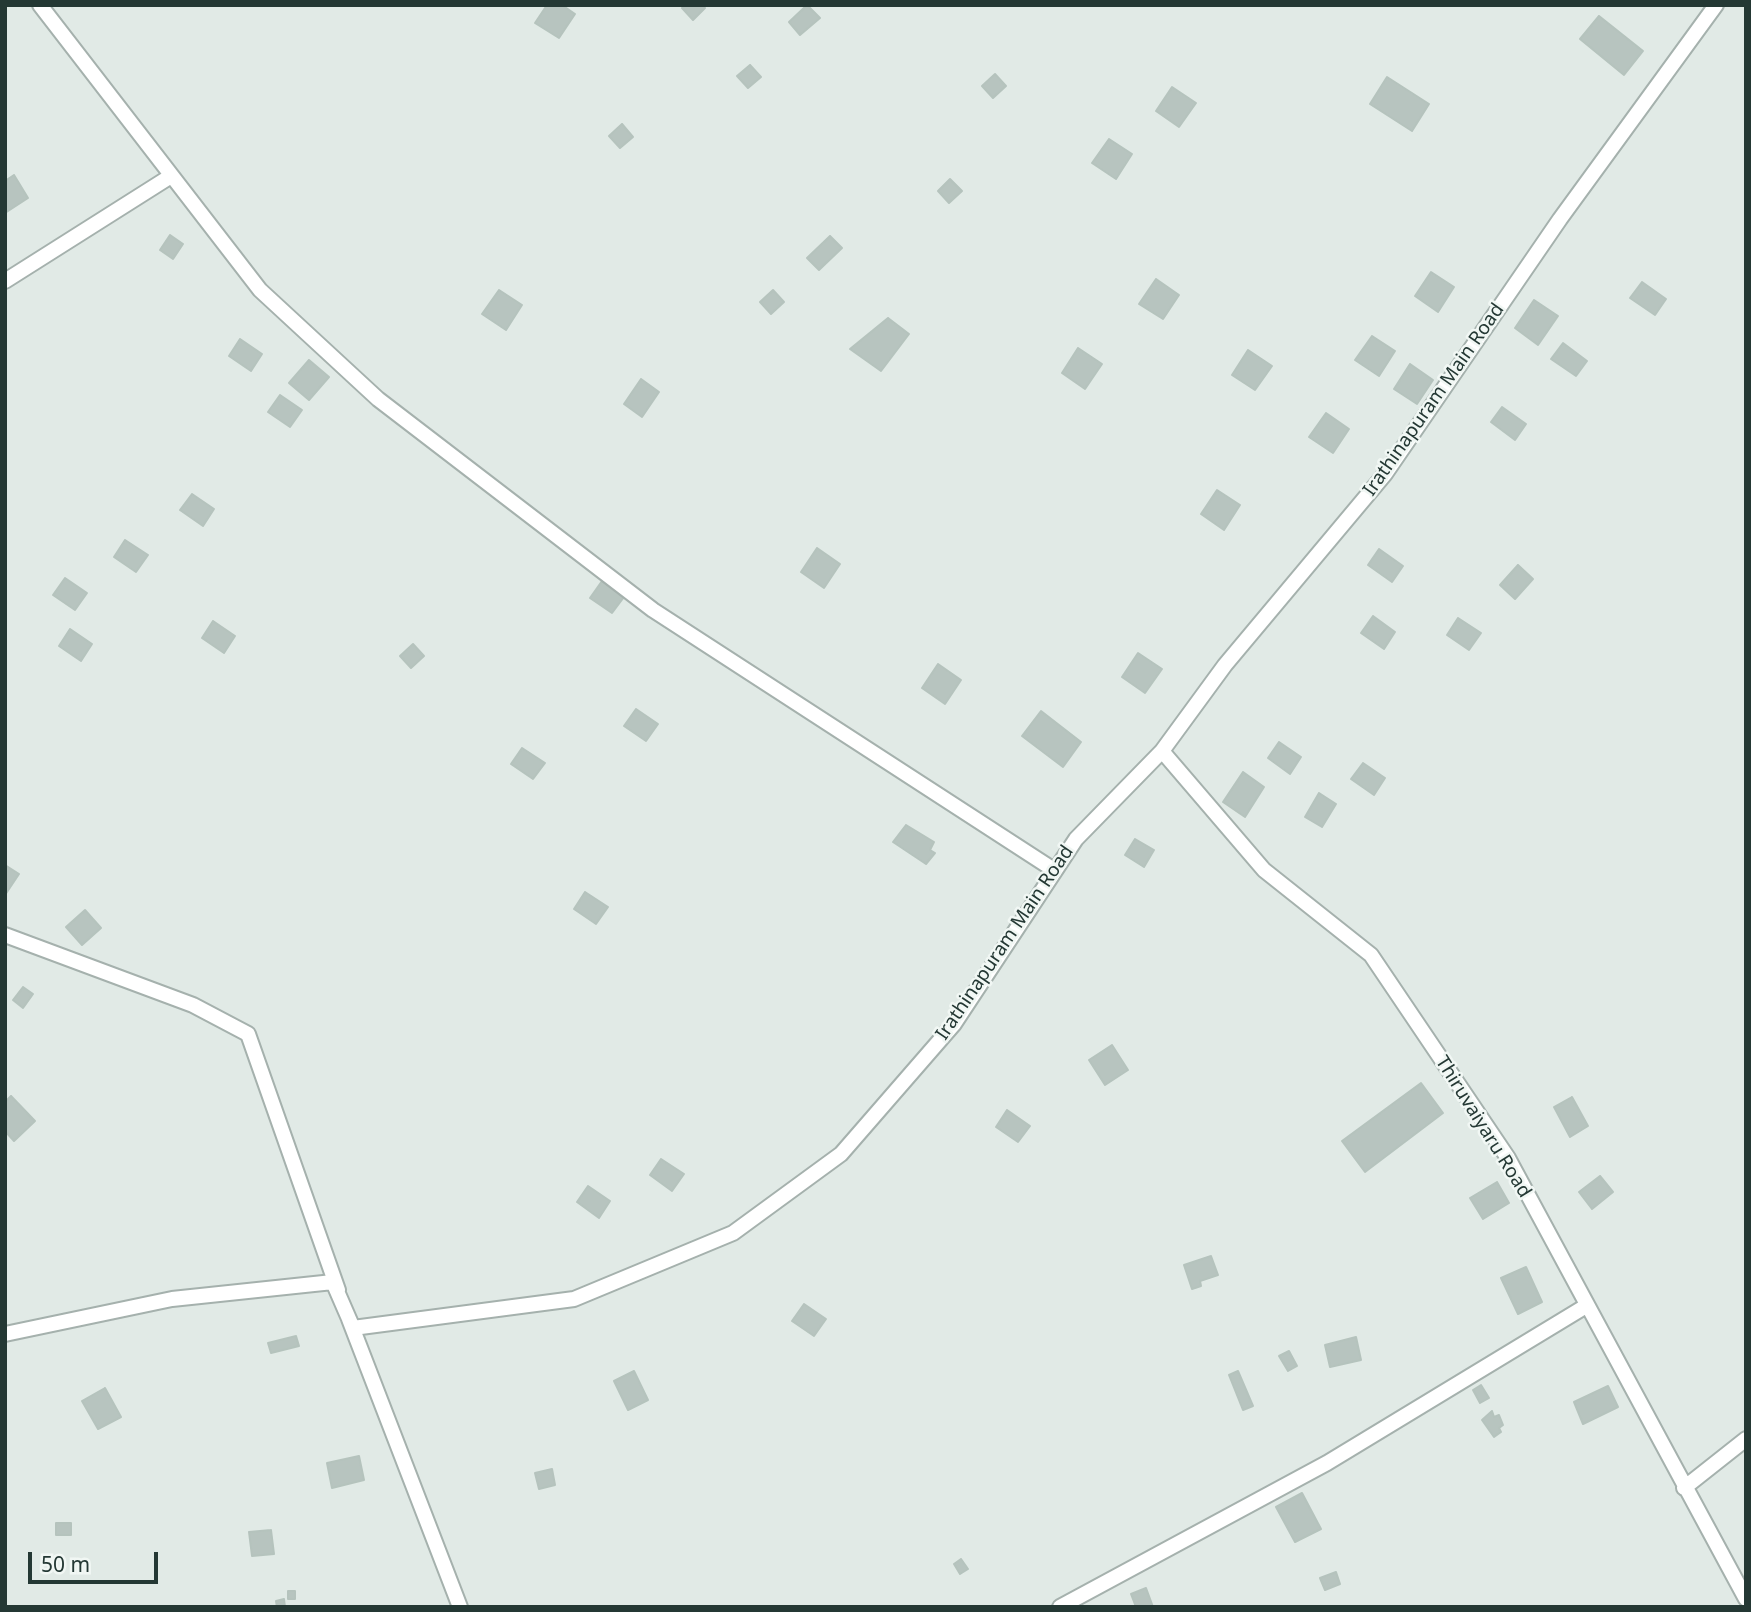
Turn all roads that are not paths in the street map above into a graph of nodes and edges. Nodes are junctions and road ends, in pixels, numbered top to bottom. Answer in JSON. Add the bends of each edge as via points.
{"nodes":[{"id":1,"x":40,"y":5,"type":"edge"},
{"id":2,"x":1716,"y":5,"type":"edge"},
{"id":3,"x":171,"y":176,"type":"junction"},
{"id":4,"x":5,"y":281,"type":"edge"},
{"id":5,"x":1162,"y":751,"type":"junction"},
{"id":6,"x":1054,"y":870,"type":"junction"},
{"id":7,"x":5,"y":935,"type":"edge"},
{"id":8,"x":341,"y":1301,"type":"junction"},
{"id":9,"x":1586,"y":1306,"type":"junction"},
{"id":10,"x":5,"y":1334,"type":"edge"},
{"id":11,"x":1746,"y":1439,"type":"edge"},
{"id":12,"x":1684,"y":1488,"type":"junction"},
{"id":13,"x":1746,"y":1599,"type":"edge"},
{"id":14,"x":460,"y":1607,"type":"edge"},
{"id":15,"x":1060,"y":1607,"type":"edge"}],
"edges":[{"from":1,"to":3,"type":"street"},
{"from":2,"to":5,"type":"street","name":"Irathinapuram Main Road","via":[[1560,219],[1385,474],[1225,665]]},
{"from":3,"to":4,"type":"street"},
{"from":3,"to":6,"type":"street","via":[[260,290],[378,399],[653,610]]},
{"from":5,"to":6,"type":"street","name":"Irathinapuram Main Road","via":[[1076,839]]},
{"from":5,"to":9,"type":"street","name":"Thiruvaiyaru Road","via":[[1264,870],[1371,955],[1508,1158]]},
{"from":6,"to":8,"type":"street","name":"Irathinapuram Main Road","via":[[954,1024],[841,1154],[733,1233],[573,1299],[353,1328]]},
{"from":7,"to":8,"type":"street","via":[[192,1005],[248,1034]]},
{"from":8,"to":10,"type":"street","name":"Irathinapuram Main Road","via":[[333,1282],[172,1299]]},
{"from":8,"to":14,"type":"street"},
{"from":9,"to":12,"type":"street","name":"Thiruvaiyaru Road"},
{"from":9,"to":15,"type":"street","via":[[1326,1463]]},
{"from":11,"to":12,"type":"street"},
{"from":12,"to":13,"type":"street","name":"Thiruvaiyaru Road"}]}
